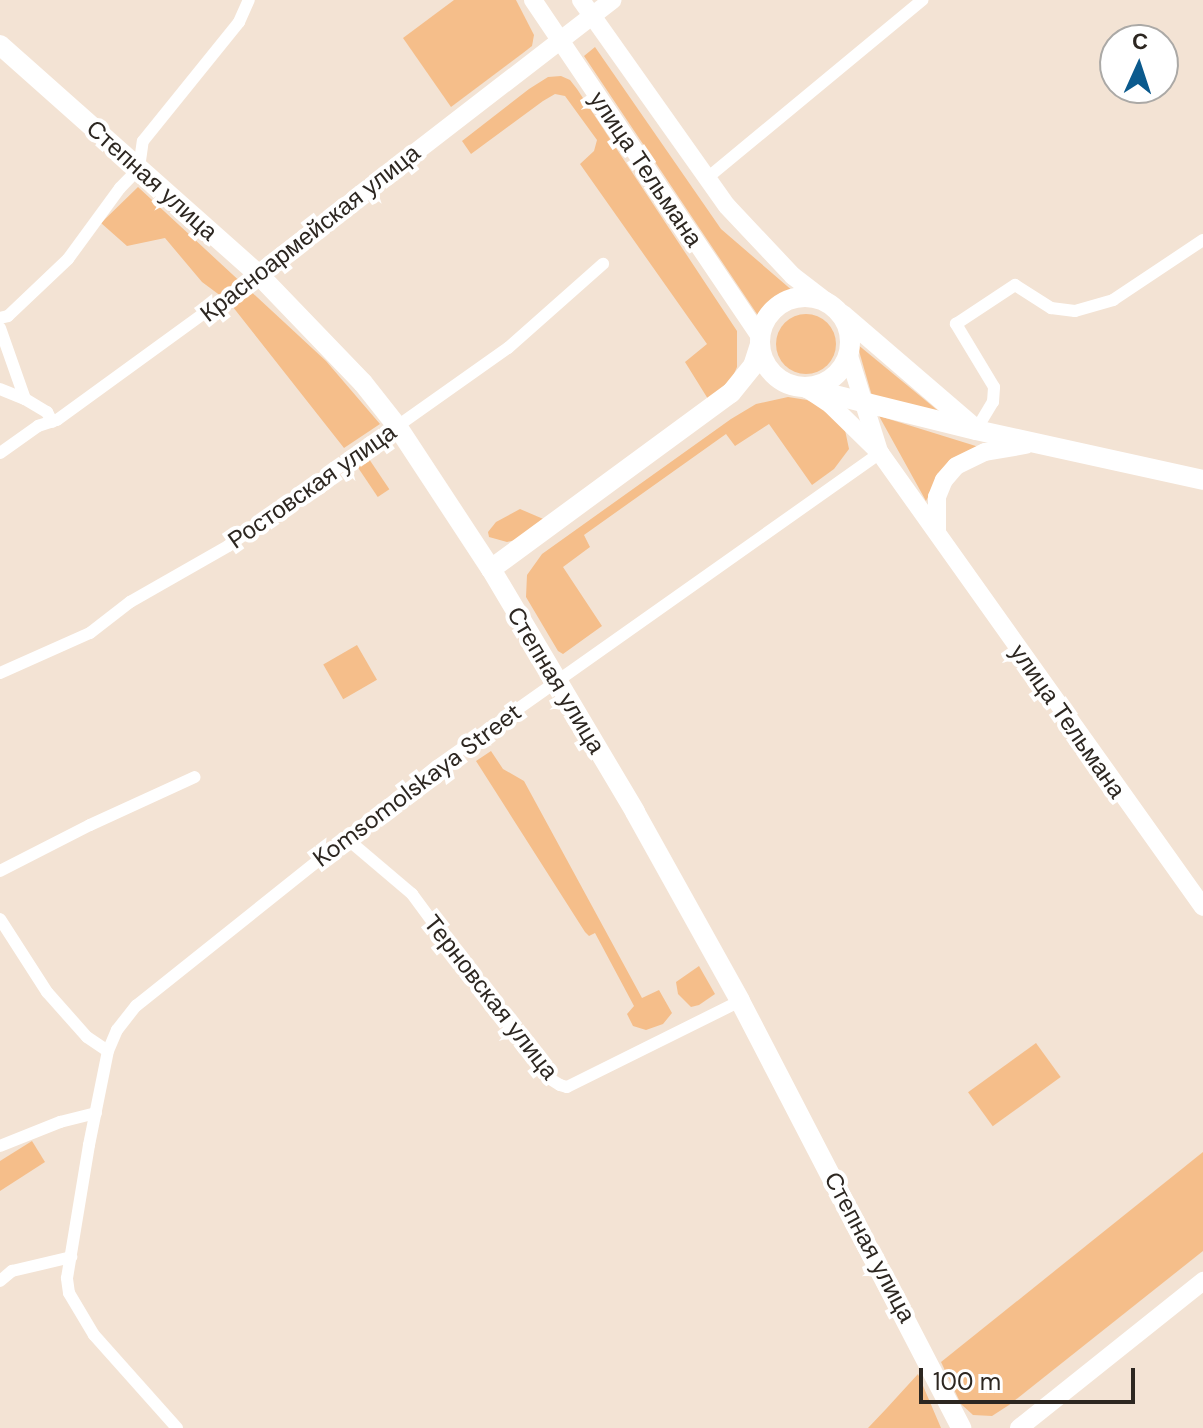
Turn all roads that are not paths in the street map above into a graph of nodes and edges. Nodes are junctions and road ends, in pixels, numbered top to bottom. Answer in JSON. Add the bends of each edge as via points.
{"nodes":[{"id":1,"x":249,"y":0,"type":"edge"},
{"id":2,"x":533,"y":0,"type":"edge"},
{"id":3,"x":612,"y":0,"type":"edge"},
{"id":4,"x":922,"y":0,"type":"edge"},
{"id":5,"x":586,"y":8,"type":"edge"},
{"id":6,"x":558,"y":41,"type":"junction"},
{"id":7,"x":0,"y":45,"type":"edge"},
{"id":8,"x":139,"y":168,"type":"junction"},
{"id":9,"x":706,"y":179,"type":"junction"},
{"id":10,"x":1203,"y":240,"type":"edge"},
{"id":11,"x":603,"y":264,"type":"dead end"},
{"id":12,"x":258,"y":274,"type":"junction"},
{"id":13,"x":832,"y":306,"type":"junction"},
{"id":14,"x":0,"y":318,"type":"edge"},
{"id":15,"x":0,"y":328,"type":"edge"},
{"id":16,"x":760,"y":340,"type":"junction"},
{"id":17,"x":849,"y":356,"type":"junction"},
{"id":18,"x":781,"y":381,"type":"junction"},
{"id":19,"x":806,"y":388,"type":"junction"},
{"id":20,"x":0,"y":389,"type":"edge"},
{"id":21,"x":731,"y":393,"type":"junction"},
{"id":22,"x":25,"y":399,"type":"junction"},
{"id":23,"x":865,"y":402,"type":"junction"},
{"id":24,"x":52,"y":422,"type":"junction"},
{"id":25,"x":397,"y":426,"type":"junction"},
{"id":26,"x":976,"y":430,"type":"junction"},
{"id":27,"x":1042,"y":445,"type":"junction"},
{"id":28,"x":0,"y":453,"type":"edge"},
{"id":29,"x":880,"y":453,"type":"junction"},
{"id":30,"x":1203,"y":480,"type":"edge"},
{"id":31,"x":937,"y":531,"type":"junction"},
{"id":32,"x":491,"y":569,"type":"junction"},
{"id":33,"x":0,"y":673,"type":"edge"},
{"id":34,"x":556,"y":680,"type":"junction"},
{"id":35,"x":195,"y":777,"type":"dead end"},
{"id":36,"x":346,"y":838,"type":"junction"},
{"id":37,"x":0,"y":871,"type":"edge"},
{"id":38,"x":1203,"y":907,"type":"edge"},
{"id":39,"x":0,"y":919,"type":"edge"},
{"id":40,"x":740,"y":1001,"type":"junction"},
{"id":41,"x":108,"y":1051,"type":"junction"},
{"id":42,"x":96,"y":1113,"type":"junction"},
{"id":43,"x":0,"y":1146,"type":"edge"},
{"id":44,"x":71,"y":1257,"type":"junction"},
{"id":45,"x":0,"y":1281,"type":"edge"},
{"id":46,"x":1203,"y":1281,"type":"edge"},
{"id":47,"x":177,"y":1428,"type":"edge"},
{"id":48,"x":961,"y":1428,"type":"edge"},
{"id":49,"x":1019,"y":1428,"type":"edge"}],
"edges":[{"from":1,"to":8,"type":"street","via":[[239,22],[143,141]]},
{"from":2,"to":6,"type":"street","name":"улица Тельмана"},
{"from":3,"to":5,"type":"street","name":"Красноармейская улица"},
{"from":4,"to":9,"type":"street"},
{"from":5,"to":6,"type":"street","name":"Красноармейская улица"},
{"from":5,"to":9,"type":"street","name":"улица Тельмана"},
{"from":6,"to":12,"type":"street","name":"Красноармейская улица"},
{"from":6,"to":16,"type":"street","name":"улица Тельмана"},
{"from":7,"to":8,"type":"main road","name":"Степная улица"},
{"from":8,"to":12,"type":"main road","name":"Степная улица"},
{"from":8,"to":14,"type":"street","via":[[68,259]]},
{"from":9,"to":13,"type":"street","name":"улица Тельмана","via":[[793,276]]},
{"from":10,"to":26,"type":"street","via":[[1113,300],[1075,311],[1051,308],[1015,285],[956,324],[994,387],[993,402]]},
{"from":11,"to":25,"type":"street","name":"Ростовская улица","via":[[508,348]]},
{"from":12,"to":24,"type":"street","name":"Красноармейская улица"},
{"from":12,"to":25,"type":"main road","name":"Степная улица"},
{"from":13,"to":16,"type":"main road","via":[[799,297],[785,302],[766,319]]},
{"from":13,"to":17,"type":"main road","name":"улица Тельмана","via":[[848,326]]},
{"from":13,"to":26,"type":"main road"},
{"from":15,"to":22,"type":"street"},
{"from":16,"to":18,"type":"main road","name":"улица Тельмана","via":[[767,367]]},
{"from":16,"to":21,"type":"main road","via":[[753,366]]},
{"from":17,"to":19,"type":"main road","via":[[833,378]]},
{"from":17,"to":23,"type":"street","name":"улица Тельмана"},
{"from":18,"to":19,"type":"main road","name":"улица Тельмана"},
{"from":18,"to":21,"type":"main road"},
{"from":19,"to":23,"type":"main road"},
{"from":19,"to":29,"type":"street","name":"улица Тельмана"},
{"from":20,"to":22,"type":"street"},
{"from":21,"to":32,"type":"main road"},
{"from":22,"to":24,"type":"street","via":[[47,412]]},
{"from":23,"to":26,"type":"main road"},
{"from":23,"to":29,"type":"street","name":"улица Тельмана"},
{"from":24,"to":28,"type":"street","name":"Красноармейская улица"},
{"from":25,"to":32,"type":"main road","name":"Степная улица"},
{"from":25,"to":33,"type":"street","name":"Ростовская улица","via":[[228,546],[130,602],[90,633]]},
{"from":26,"to":27,"type":"main road"},
{"from":27,"to":30,"type":"main road"},
{"from":27,"to":31,"type":"street","via":[[1007,446],[956,466],[937,497]]},
{"from":29,"to":31,"type":"street","name":"улица Тельмана"},
{"from":29,"to":34,"type":"street","name":"Komsomolskaya Street"},
{"from":31,"to":38,"type":"street","name":"улица Тельмана"},
{"from":32,"to":34,"type":"main road","name":"Степная улица"},
{"from":34,"to":36,"type":"street","name":"Komsomolskaya Street"},
{"from":34,"to":40,"type":"main road","name":"Степная улица"},
{"from":35,"to":37,"type":"street"},
{"from":36,"to":40,"type":"street","name":"Терновская улица","via":[[412,894],[547,1077],[560,1085],[567,1087]]},
{"from":36,"to":41,"type":"street","name":"Komsomolskaya Street","via":[[136,1006]]},
{"from":39,"to":41,"type":"street","via":[[47,992],[87,1037]]},
{"from":40,"to":48,"type":"main road","name":"Степная улица"},
{"from":41,"to":42,"type":"street","name":"Komsomolskaya Street"},
{"from":42,"to":43,"type":"street"},
{"from":42,"to":44,"type":"street","name":"Komsomolskaya Street"},
{"from":44,"to":45,"type":"street","via":[[12,1271]]},
{"from":44,"to":47,"type":"street","name":"Komsomolskaya Street","via":[[67,1278],[74,1306]]},
{"from":46,"to":49,"type":"street"}]}
